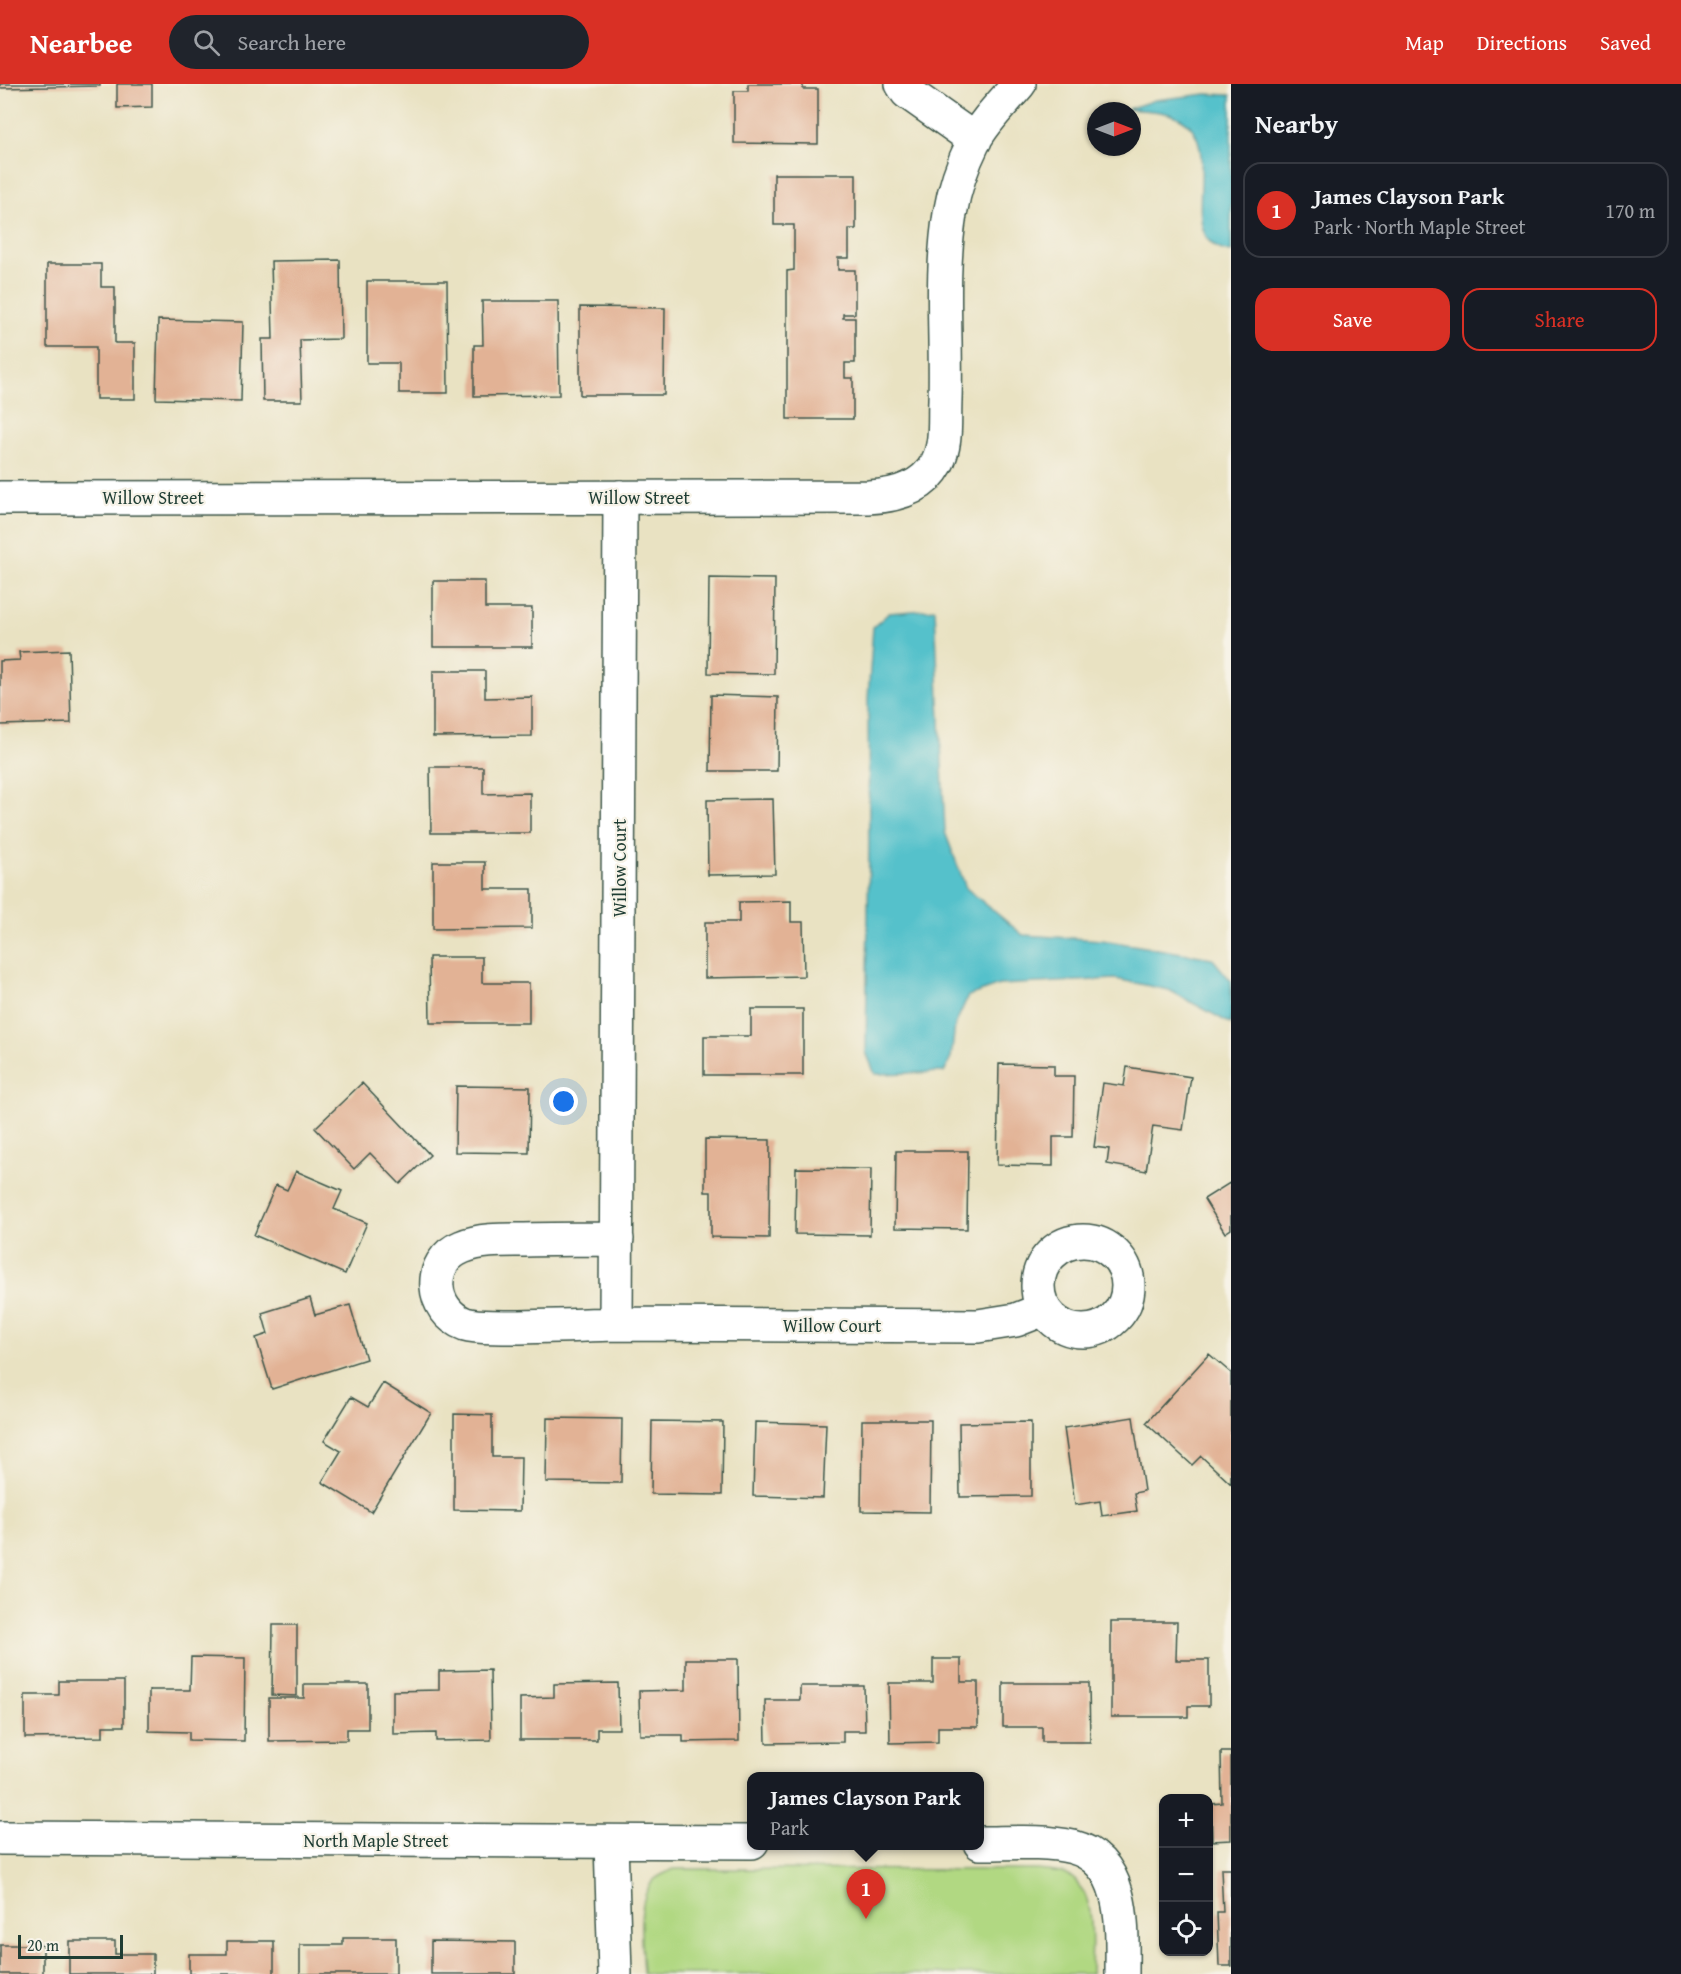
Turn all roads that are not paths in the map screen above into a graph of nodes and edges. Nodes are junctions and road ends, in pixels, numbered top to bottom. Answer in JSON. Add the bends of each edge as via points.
{"nodes":[{"id":1,"x":902,"y":84,"type":"edge"},
{"id":2,"x":1019,"y":84,"type":"edge"},
{"id":3,"x":975,"y":140,"type":"junction"},
{"id":4,"x":620,"y":497,"type":"junction"},
{"id":5,"x":0,"y":498,"type":"edge"},
{"id":6,"x":617,"y":1239,"type":"junction"},
{"id":7,"x":1044,"y":1309,"type":"dead end"},
{"id":8,"x":616,"y":1324,"type":"junction"},
{"id":9,"x":0,"y":1838,"type":"edge"},
{"id":10,"x":611,"y":1842,"type":"junction"},
{"id":11,"x":747,"y":1842,"type":"edge"},
{"id":12,"x":984,"y":1843,"type":"edge"},
{"id":13,"x":615,"y":1974,"type":"edge"},
{"id":14,"x":1122,"y":1974,"type":"edge"}],
"edges":[{"from":1,"to":3,"type":"street","via":[[907,92]]},
{"from":2,"to":3,"type":"street","name":"Willow Street"},
{"from":3,"to":4,"type":"street","name":"Willow Street","via":[[950,212],[945,261],[944,436],[938,461],[925,479],[906,491],[881,497]]},
{"from":4,"to":5,"type":"street","name":"Willow Street"},
{"from":4,"to":6,"type":"street","name":"Willow Court"},
{"from":6,"to":8,"type":"street","name":"Willow Court"},
{"from":6,"to":8,"type":"street","name":"Willow Court","via":[[472,1244],[446,1257],[437,1283],[444,1310],[471,1325]]},
{"from":7,"to":8,"type":"street","name":"Willow Court","via":[[1016,1320],[978,1326]]},
{"from":9,"to":10,"type":"street","name":"North Maple Street"},
{"from":10,"to":11,"type":"street","name":"North Maple Street"},
{"from":10,"to":13,"type":"street"},
{"from":12,"to":14,"type":"street","via":[[1061,1845],[1098,1859],[1115,1887]]}]}
